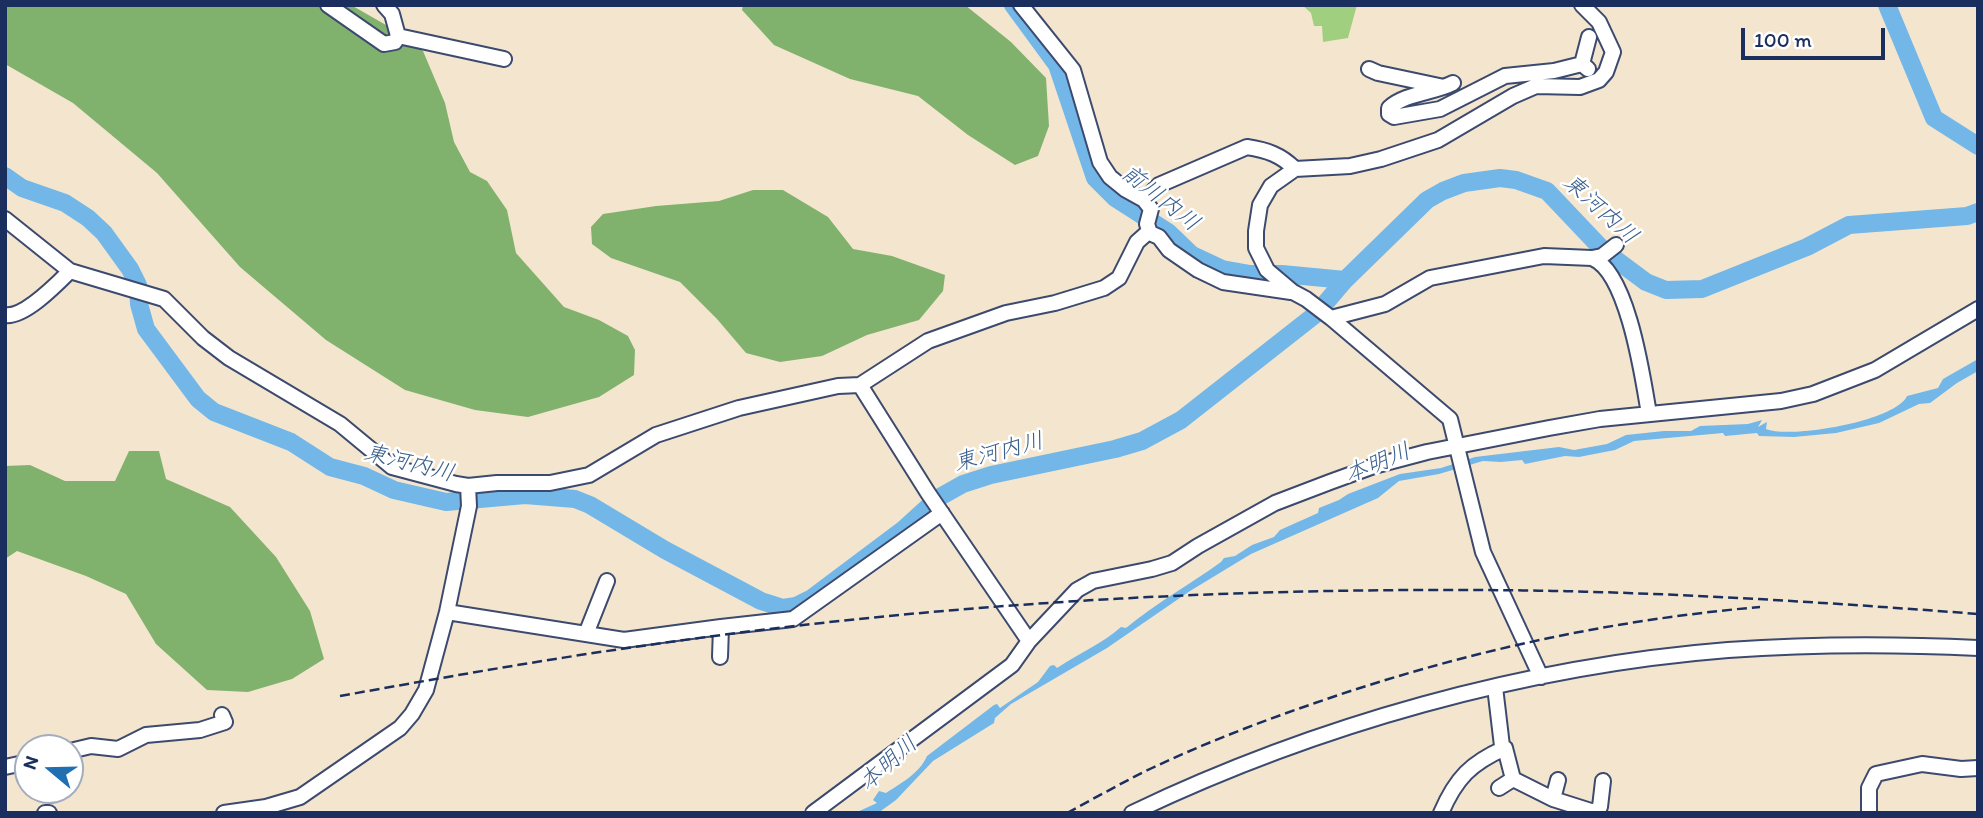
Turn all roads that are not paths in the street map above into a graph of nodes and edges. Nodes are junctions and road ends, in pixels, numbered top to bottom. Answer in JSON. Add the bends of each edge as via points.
{"nodes":[{"id":1,"x":328,"y":5,"type":"edge"},
{"id":2,"x":384,"y":5,"type":"edge"},
{"id":3,"x":1021,"y":5,"type":"edge"},
{"id":4,"x":1581,"y":5,"type":"edge"},
{"id":5,"x":398,"y":36,"type":"junction"},
{"id":6,"x":1589,"y":37,"type":"dead end"},
{"id":7,"x":504,"y":59,"type":"dead end"},
{"id":8,"x":1582,"y":64,"type":"junction"},
{"id":9,"x":1369,"y":69,"type":"dead end"},
{"id":10,"x":1599,"y":80,"type":"junction"},
{"id":11,"x":1295,"y":169,"type":"junction"},
{"id":12,"x":1148,"y":204,"type":"junction"},
{"id":13,"x":5,"y":219,"type":"edge"},
{"id":14,"x":1148,"y":229,"type":"junction"},
{"id":15,"x":1616,"y":245,"type":"dead end"},
{"id":16,"x":1597,"y":257,"type":"junction"},
{"id":17,"x":70,"y":271,"type":"junction"},
{"id":18,"x":1299,"y":296,"type":"junction"},
{"id":19,"x":1978,"y":309,"type":"edge"},
{"id":20,"x":5,"y":315,"type":"edge"},
{"id":21,"x":1328,"y":316,"type":"junction"},
{"id":22,"x":860,"y":385,"type":"junction"},
{"id":23,"x":1649,"y":414,"type":"junction"},
{"id":24,"x":1458,"y":450,"type":"junction"},
{"id":25,"x":469,"y":487,"type":"junction"},
{"id":26,"x":936,"y":504,"type":"junction"},
{"id":27,"x":607,"y":581,"type":"dead end"},
{"id":28,"x":447,"y":612,"type":"junction"},
{"id":29,"x":721,"y":627,"type":"junction"},
{"id":30,"x":586,"y":634,"type":"junction"},
{"id":31,"x":1029,"y":642,"type":"junction"},
{"id":32,"x":1978,"y":648,"type":"edge"},
{"id":33,"x":720,"y":657,"type":"dead end"},
{"id":34,"x":1541,"y":677,"type":"junction"},
{"id":35,"x":1495,"y":687,"type":"junction"},
{"id":36,"x":222,"y":715,"type":"dead end"},
{"id":37,"x":84,"y":748,"type":"edge"},
{"id":38,"x":1505,"y":748,"type":"junction"},
{"id":39,"x":1978,"y":768,"type":"edge"},
{"id":40,"x":1513,"y":779,"type":"junction"},
{"id":41,"x":1558,"y":780,"type":"dead end"},
{"id":42,"x":1603,"y":782,"type":"dead end"},
{"id":43,"x":1499,"y":788,"type":"dead end"},
{"id":44,"x":1553,"y":799,"type":"junction"},
{"id":45,"x":266,"y":810,"type":"edge"},
{"id":46,"x":1446,"y":810,"type":"edge"},
{"id":47,"x":224,"y":813,"type":"edge"},
{"id":48,"x":813,"y":813,"type":"edge"},
{"id":49,"x":1132,"y":813,"type":"edge"},
{"id":50,"x":1868,"y":813,"type":"edge"}],
"edges":[{"from":1,"to":5,"type":"street","via":[[384,44],[395,42]]},
{"from":2,"to":5,"type":"street","via":[[392,14]]},
{"from":3,"to":12,"type":"street","via":[[1073,70],[1100,162],[1110,177]]},
{"from":4,"to":10,"type":"street","via":[[1599,22],[1612,52]]},
{"from":5,"to":7,"type":"street"},
{"from":6,"to":8,"type":"street"},
{"from":8,"to":9,"type":"street","via":[[1505,76],[1440,109],[1394,117],[1389,108],[1396,102],[1449,85]]},
{"from":8,"to":10,"type":"street"},
{"from":10,"to":11,"type":"street","via":[[1580,87],[1536,86],[1438,140],[1381,159]]},
{"from":11,"to":12,"type":"street","via":[[1283,157],[1247,147],[1160,185]]},
{"from":11,"to":18,"type":"street","via":[[1271,186],[1260,205],[1256,248],[1267,270]]},
{"from":12,"to":14,"type":"street"},
{"from":13,"to":17,"type":"street"},
{"from":14,"to":18,"type":"street","via":[[1169,250],[1223,282]]},
{"from":14,"to":22,"type":"street","via":[[1119,278],[1104,288],[1006,313],[928,341]]},
{"from":15,"to":16,"type":"street"},
{"from":16,"to":21,"type":"street","via":[[1544,256],[1430,278],[1385,304]]},
{"from":16,"to":23,"type":"street","via":[[1627,309]]},
{"from":17,"to":20,"type":"street","via":[[20,312]]},
{"from":17,"to":25,"type":"street","via":[[164,299],[229,358],[340,424],[392,467]]},
{"from":18,"to":21,"type":"street"},
{"from":19,"to":23,"type":"street","via":[[1875,370],[1813,394]]},
{"from":21,"to":24,"type":"street","via":[[1450,419]]},
{"from":22,"to":25,"type":"street","via":[[739,408],[656,435],[589,475],[550,483]]},
{"from":22,"to":26,"type":"street"},
{"from":23,"to":24,"type":"street","via":[[1587,421]]},
{"from":24,"to":31,"type":"street","via":[[1374,466],[1275,503],[1172,563],[1093,581],[1077,590]]},
{"from":24,"to":34,"type":"street","via":[[1483,552]]},
{"from":25,"to":28,"type":"street"},
{"from":26,"to":29,"type":"street","via":[[793,619]]},
{"from":26,"to":31,"type":"street"},
{"from":27,"to":30,"type":"street"},
{"from":28,"to":30,"type":"street"},
{"from":28,"to":45,"type":"street","via":[[426,690],[400,728],[300,797]]},
{"from":29,"to":30,"type":"street","via":[[624,640]]},
{"from":29,"to":33,"type":"street"},
{"from":31,"to":48,"type":"street","via":[[1012,665]]},
{"from":32,"to":34,"type":"street","via":[[1881,645],[1726,650]]},
{"from":34,"to":35,"type":"street"},
{"from":35,"to":38,"type":"street"},
{"from":35,"to":49,"type":"street","via":[[1414,707],[1267,755]]},
{"from":36,"to":37,"type":"street","via":[[225,722],[200,730],[146,735],[118,749]]},
{"from":38,"to":40,"type":"street"},
{"from":38,"to":46,"type":"street","via":[[1482,758]]},
{"from":39,"to":50,"type":"street","via":[[1922,764],[1876,774],[1869,788]]},
{"from":40,"to":43,"type":"street"},
{"from":40,"to":44,"type":"street"},
{"from":41,"to":44,"type":"street"},
{"from":42,"to":44,"type":"street","via":[[1600,807],[1594,812]]},
{"from":45,"to":47,"type":"street"}]}
